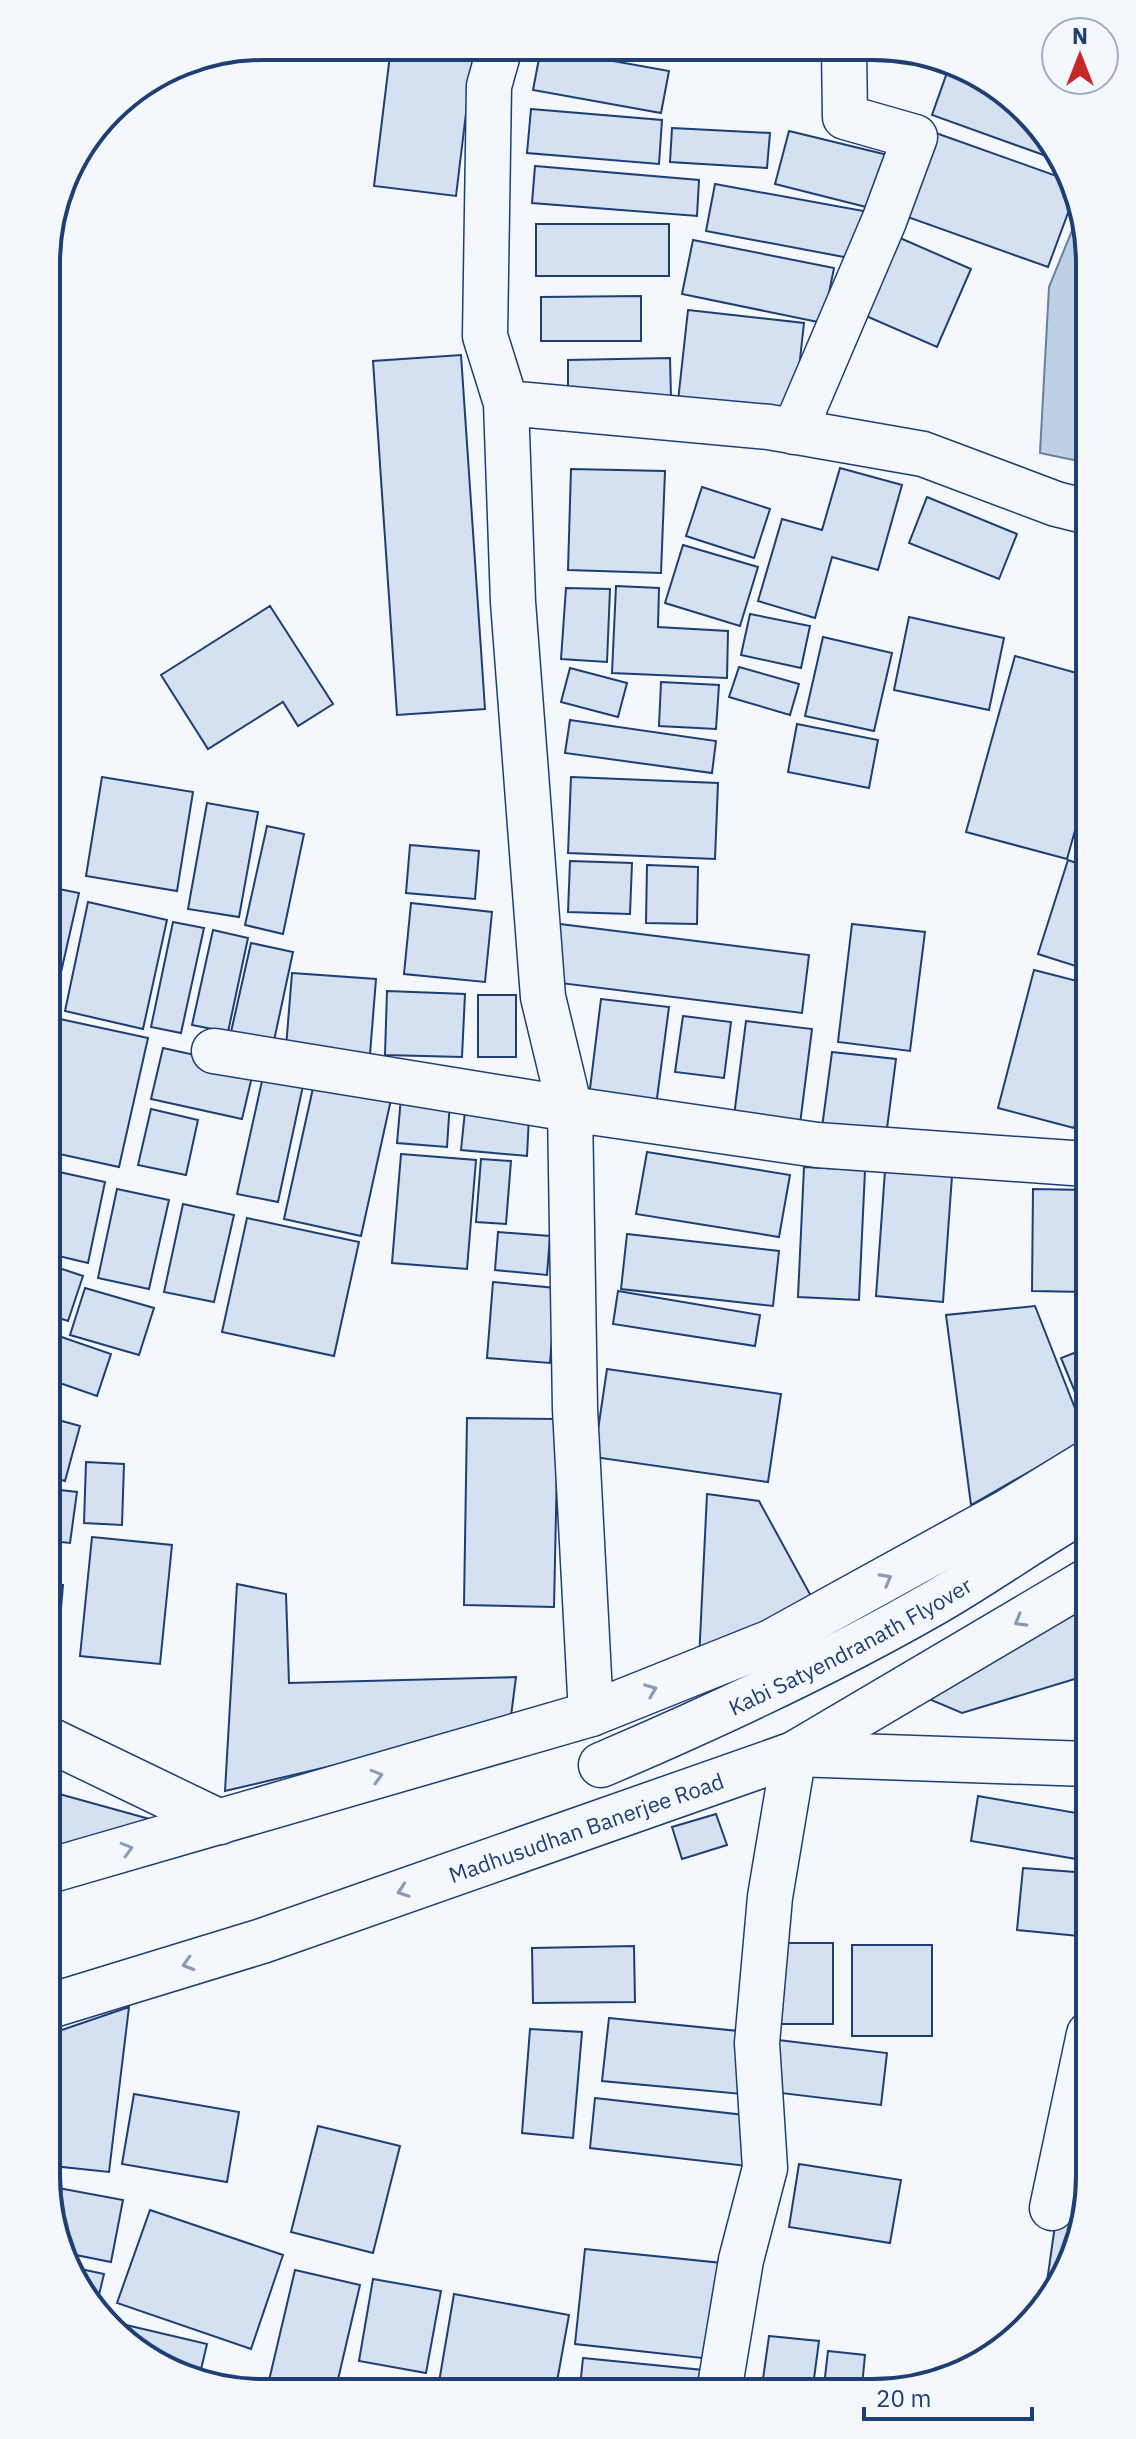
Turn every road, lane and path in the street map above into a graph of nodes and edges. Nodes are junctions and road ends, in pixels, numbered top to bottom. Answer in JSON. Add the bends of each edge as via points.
{"nodes":[{"id":1,"x":496,"y":60,"type":"edge"},
{"id":2,"x":844,"y":60,"type":"edge"},
{"id":3,"x":506,"y":403,"type":"junction"},
{"id":4,"x":794,"y":432,"type":"junction"},
{"id":5,"x":1076,"y":509,"type":"edge"},
{"id":6,"x":214,"y":1051,"type":"dead end"},
{"id":7,"x":570,"y":1109,"type":"junction"},
{"id":8,"x":1076,"y":1163,"type":"edge"},
{"id":9,"x":1076,"y":1470,"type":"edge"},
{"id":10,"x":1076,"y":1515,"type":"edge"},
{"id":11,"x":1076,"y":1587,"type":"edge"},
{"id":12,"x":591,"y":1714,"type":"junction"},
{"id":13,"x":60,"y":1745,"type":"edge"},
{"id":14,"x":794,"y":1754,"type":"junction"},
{"id":15,"x":1076,"y":1764,"type":"edge"},
{"id":16,"x":601,"y":1765,"type":"dead end"},
{"id":17,"x":220,"y":1822,"type":"junction"},
{"id":18,"x":60,"y":1868,"type":"edge"},
{"id":19,"x":60,"y":2003,"type":"edge"},
{"id":20,"x":1076,"y":2095,"type":"edge"},
{"id":21,"x":1052,"y":2208,"type":"dead end"},
{"id":22,"x":721,"y":2379,"type":"edge"}],
"edges":[{"from":1,"to":3,"type":"street","via":[[489,86],[485,336]]},
{"from":2,"to":4,"type":"street","via":[[845,117],[915,137]]},
{"from":3,"to":4,"type":"street"},
{"from":3,"to":7,"type":"street","via":[[513,602],[543,997]]},
{"from":4,"to":5,"type":"street","via":[[923,454]]},
{"from":6,"to":7,"type":"street"},
{"from":7,"to":8,"type":"street","via":[[817,1145]]},
{"from":7,"to":12,"type":"street","via":[[575,1409]]},
{"from":12,"to":9,"type":"street","one_way":true,"via":[[771,1642]]},
{"from":10,"to":16,"type":"street","name":"Kabi Satyendranath Flyover","via":[[939,1601],[840,1655]]},
{"from":11,"to":14,"type":"street","name":"Madhusudhan Banerjee Road","one_way":true},
{"from":17,"to":12,"type":"street","one_way":true},
{"from":13,"to":17,"type":"street"},
{"from":14,"to":15,"type":"street"},
{"from":14,"to":19,"type":"street","name":"Madhusudhan Banerjee Road","one_way":true,"via":[[262,1941]]},
{"from":14,"to":22,"type":"street","via":[[770,1897],[757,2043],[765,2168],[741,2260]]},
{"from":18,"to":17,"type":"street","one_way":true},
{"from":20,"to":21,"type":"street"}]}
